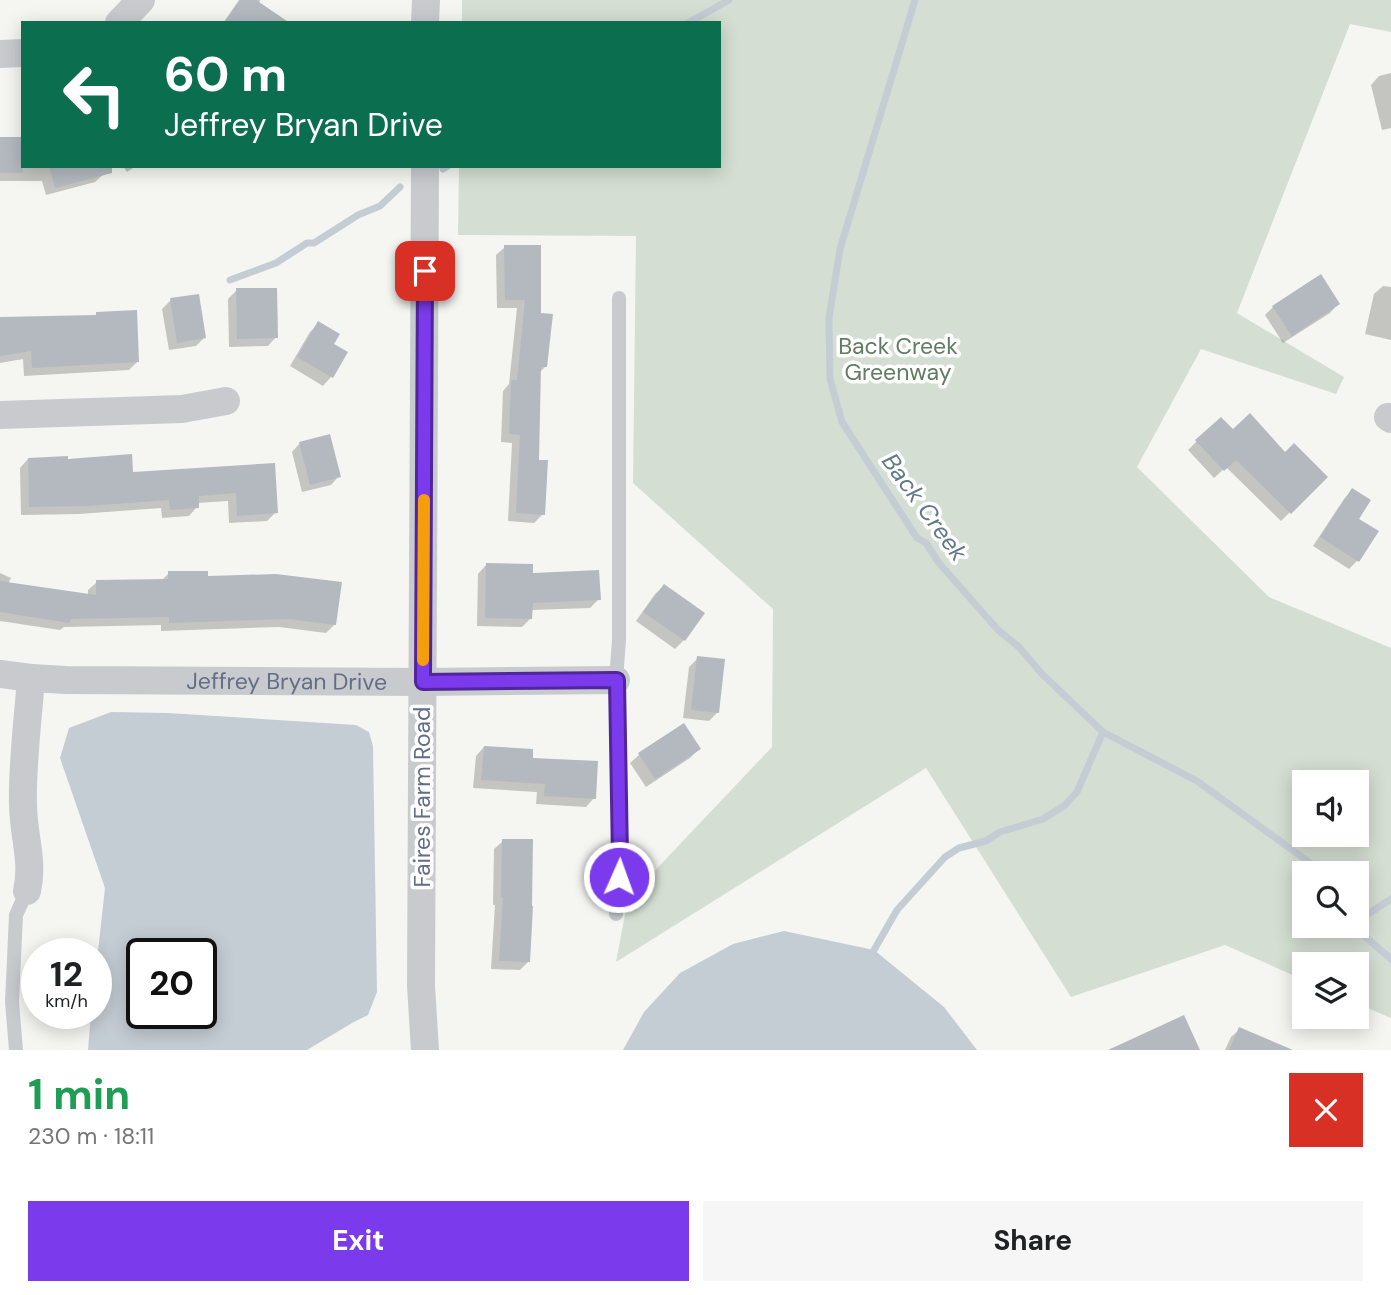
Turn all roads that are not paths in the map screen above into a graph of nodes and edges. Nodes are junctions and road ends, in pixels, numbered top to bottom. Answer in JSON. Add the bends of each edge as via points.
{"nodes":[{"id":1,"x":141,"y":0,"type":"edge"},
{"id":2,"x":426,"y":0,"type":"edge"},
{"id":3,"x":121,"y":21,"type":"edge"},
{"id":4,"x":425,"y":21,"type":"edge"},
{"id":5,"x":21,"y":53,"type":"edge"},
{"id":6,"x":0,"y":54,"type":"edge"},
{"id":7,"x":425,"y":168,"type":"edge"},
{"id":8,"x":619,"y":298,"type":"dead end"},
{"id":9,"x":226,"y":401,"type":"dead end"},
{"id":10,"x":0,"y":415,"type":"edge"},
{"id":11,"x":0,"y":674,"type":"edge"},
{"id":12,"x":31,"y":678,"type":"junction"},
{"id":13,"x":617,"y":680,"type":"junction"},
{"id":14,"x":423,"y":682,"type":"junction"},
{"id":15,"x":27,"y":891,"type":"joint"},
{"id":16,"x":616,"y":914,"type":"dead end"},
{"id":17,"x":16,"y":1050,"type":"edge"},
{"id":18,"x":425,"y":1050,"type":"edge"}],
"edges":[{"from":1,"to":3,"type":"street"},
{"from":2,"to":4,"type":"street"},
{"from":5,"to":6,"type":"street"},
{"from":7,"to":14,"type":"street","name":"Faires Farm Road"},
{"from":8,"to":13,"type":"lane"},
{"from":9,"to":10,"type":"street","via":[[182,409]]},
{"from":11,"to":12,"type":"street","name":"Jeffrey Bryan Drive"},
{"from":12,"to":14,"type":"street","name":"Jeffrey Bryan Drive"},
{"from":12,"to":15,"type":"street","via":[[23,800],[31,866]]},
{"from":13,"to":14,"type":"street","name":"Jeffrey Bryan Drive"},
{"from":13,"to":16,"type":"lane","via":[[620,858]]},
{"from":14,"to":18,"type":"street","name":"Faires Farm Road","via":[[421,986]]},
{"from":15,"to":17,"type":"lane","via":[[16,915],[12,1002]]}]}
